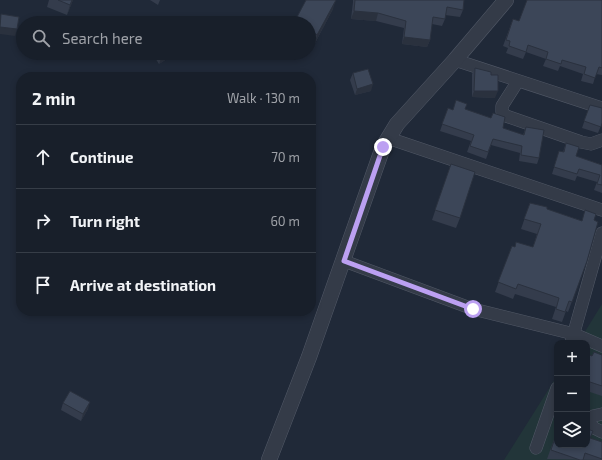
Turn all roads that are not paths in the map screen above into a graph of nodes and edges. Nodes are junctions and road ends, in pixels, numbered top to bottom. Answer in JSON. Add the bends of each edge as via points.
{"nodes":[{"id":1,"x":506,"y":0,"type":"edge"},
{"id":2,"x":455,"y":60,"type":"junction"},
{"id":3,"x":518,"y":81,"type":"junction"},
{"id":4,"x":602,"y":108,"type":"edge"},
{"id":5,"x":388,"y":138,"type":"junction"},
{"id":6,"x":602,"y":140,"type":"edge"},
{"id":7,"x":602,"y":210,"type":"edge"},
{"id":8,"x":602,"y":233,"type":"edge"},
{"id":9,"x":344,"y":261,"type":"junction"},
{"id":10,"x":573,"y":339,"type":"edge"},
{"id":11,"x":602,"y":346,"type":"edge"},
{"id":12,"x":554,"y":405,"type":"edge"},
{"id":13,"x":602,"y":414,"type":"edge"},
{"id":14,"x":590,"y":418,"type":"edge"},
{"id":15,"x":590,"y":424,"type":"edge"},
{"id":16,"x":602,"y":432,"type":"edge"},
{"id":17,"x":536,"y":448,"type":"dead end"},
{"id":18,"x":269,"y":460,"type":"edge"}],
"edges":[{"from":1,"to":2,"type":"street"},
{"from":2,"to":3,"type":"street"},
{"from":2,"to":5,"type":"street","via":[[397,124]]},
{"from":3,"to":4,"type":"street"},
{"from":3,"to":6,"type":"street","via":[[502,106],[502,112],[506,116],[581,142],[592,144]]},
{"from":5,"to":7,"type":"street"},
{"from":5,"to":9,"type":"street"},
{"from":8,"to":10,"type":"street"},
{"from":9,"to":10,"type":"street","via":[[473,309]]},
{"from":9,"to":18,"type":"street"},
{"from":10,"to":11,"type":"street"},
{"from":12,"to":17,"type":"street"},
{"from":13,"to":14,"type":"street"},
{"from":15,"to":16,"type":"street"}]}
